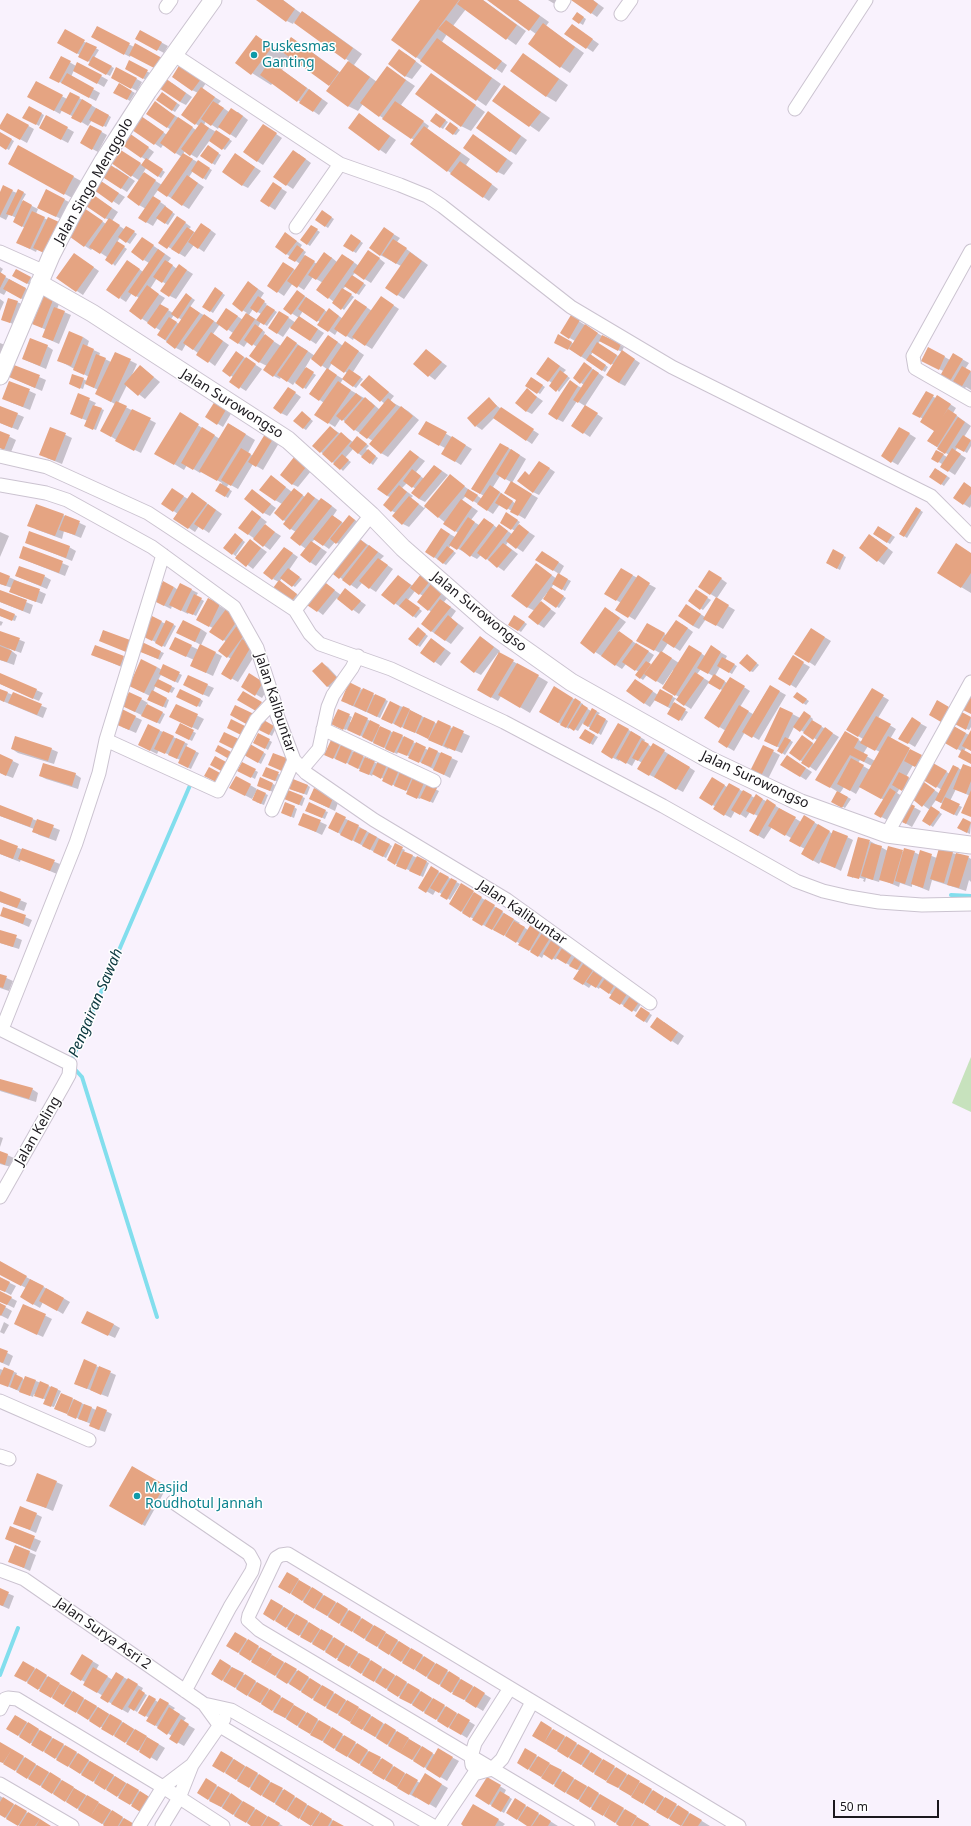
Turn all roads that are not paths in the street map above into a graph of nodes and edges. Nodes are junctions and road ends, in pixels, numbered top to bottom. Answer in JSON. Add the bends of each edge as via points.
{"nodes":[{"id":1,"x":631,"y":0,"type":"edge"},
{"id":2,"x":866,"y":0,"type":"edge"},
{"id":3,"x":211,"y":1,"type":"edge"},
{"id":4,"x":621,"y":14,"type":"dead end"},
{"id":5,"x":179,"y":46,"type":"junction"},
{"id":6,"x":795,"y":109,"type":"dead end"},
{"id":7,"x":340,"y":164,"type":"junction"},
{"id":8,"x":296,"y":227,"type":"dead end"},
{"id":9,"x":971,"y":251,"type":"edge"},
{"id":10,"x":0,"y":252,"type":"edge"},
{"id":11,"x":42,"y":277,"type":"junction"},
{"id":12,"x":0,"y":376,"type":"edge"},
{"id":13,"x":971,"y":400,"type":"edge"},
{"id":14,"x":0,"y":456,"type":"edge"},
{"id":15,"x":0,"y":485,"type":"edge"},
{"id":16,"x":371,"y":515,"type":"junction"},
{"id":17,"x":971,"y":536,"type":"edge"},
{"id":18,"x":163,"y":555,"type":"junction"},
{"id":19,"x":295,"y":610,"type":"junction"},
{"id":20,"x":355,"y":663,"type":"junction"},
{"id":21,"x":971,"y":682,"type":"edge"},
{"id":22,"x":274,"y":701,"type":"junction"},
{"id":23,"x":323,"y":729,"type":"junction"},
{"id":24,"x":106,"y":740,"type":"junction"},
{"id":25,"x":302,"y":764,"type":"junction"},
{"id":26,"x":434,"y":780,"type":"dead end"},
{"id":27,"x":272,"y":810,"type":"dead end"},
{"id":28,"x":887,"y":834,"type":"junction"},
{"id":29,"x":971,"y":845,"type":"edge"},
{"id":30,"x":971,"y":904,"type":"edge"},
{"id":31,"x":650,"y":1003,"type":"dead end"},
{"id":32,"x":1,"y":1029,"type":"edge"},
{"id":33,"x":0,"y":1197,"type":"edge"},
{"id":34,"x":0,"y":1401,"type":"edge"},
{"id":35,"x":89,"y":1440,"type":"dead end"},
{"id":36,"x":173,"y":1502,"type":"dead end"},
{"id":37,"x":0,"y":1570,"type":"edge"},
{"id":38,"x":510,"y":1688,"type":"junction"},
{"id":39,"x":185,"y":1691,"type":"junction"},
{"id":40,"x":532,"y":1702,"type":"junction"},
{"id":41,"x":204,"y":1704,"type":"junction"},
{"id":42,"x":0,"y":1709,"type":"edge"},
{"id":43,"x":231,"y":1710,"type":"junction"},
{"id":44,"x":220,"y":1726,"type":"junction"},
{"id":45,"x":471,"y":1757,"type":"junction"},
{"id":46,"x":192,"y":1765,"type":"junction"},
{"id":47,"x":492,"y":1769,"type":"junction"},
{"id":48,"x":474,"y":1774,"type":"junction"},
{"id":49,"x":0,"y":1784,"type":"edge"},
{"id":50,"x":163,"y":1787,"type":"junction"},
{"id":51,"x":179,"y":1798,"type":"junction"},
{"id":52,"x":72,"y":1826,"type":"edge"},
{"id":53,"x":139,"y":1826,"type":"edge"},
{"id":54,"x":162,"y":1826,"type":"edge"},
{"id":55,"x":223,"y":1826,"type":"edge"},
{"id":56,"x":387,"y":1826,"type":"edge"},
{"id":57,"x":433,"y":1826,"type":"edge"},
{"id":58,"x":439,"y":1826,"type":"edge"},
{"id":59,"x":588,"y":1826,"type":"edge"},
{"id":60,"x":739,"y":1826,"type":"edge"}],
"edges":[{"from":1,"to":4,"type":"street"},
{"from":2,"to":6,"type":"street"},
{"from":3,"to":5,"type":"street","name":"Jalan Singo Menggolo"},
{"from":5,"to":7,"type":"street"},
{"from":5,"to":11,"type":"street","name":"Jalan Singo Menggolo","via":[[88,186],[64,229]]},
{"from":7,"to":8,"type":"street"},
{"from":7,"to":17,"type":"street","via":[[427,196],[571,307],[672,367],[931,496]]},
{"from":9,"to":13,"type":"street","via":[[913,356],[915,368]]},
{"from":10,"to":11,"type":"street"},
{"from":11,"to":12,"type":"street","name":"Jalan Singo Menggolo"},
{"from":11,"to":16,"type":"street","name":"Jalan Surowongso","via":[[134,342],[288,440]]},
{"from":14,"to":19,"type":"street","via":[[46,467],[148,512]]},
{"from":15,"to":18,"type":"street","name":"Jalan Kalibuntar","via":[[46,493],[67,500],[152,546]]},
{"from":16,"to":19,"type":"street"},
{"from":16,"to":28,"type":"street","name":"Jalan Surowongso","via":[[403,548],[492,626],[571,682],[708,759],[801,803]]},
{"from":18,"to":22,"type":"street","name":"Jalan Kalibuntar","via":[[236,609],[257,648]]},
{"from":18,"to":24,"type":"street"},
{"from":19,"to":20,"type":"street","via":[[316,640]]},
{"from":20,"to":23,"type":"street","via":[[333,696]]},
{"from":20,"to":30,"type":"street","via":[[392,670],[504,722],[663,806],[783,875],[814,888],[849,897],[891,903]]},
{"from":21,"to":28,"type":"street"},
{"from":22,"to":24,"type":"street","via":[[256,720],[218,791]]},
{"from":22,"to":25,"type":"street","name":"Jalan Kalibuntar","via":[[277,715]]},
{"from":23,"to":25,"type":"street","via":[[319,749]]},
{"from":23,"to":26,"type":"street"},
{"from":24,"to":32,"type":"street","via":[[99,773],[76,843]]},
{"from":25,"to":27,"type":"street"},
{"from":25,"to":31,"type":"street","name":"Jalan Kalibuntar","via":[[374,820],[507,900]]},
{"from":28,"to":29,"type":"street","name":"Jalan Surowongso"},
{"from":32,"to":33,"type":"street","name":"Jalan Keling","via":[[70,1064],[69,1075]]},
{"from":34,"to":35,"type":"street"},
{"from":36,"to":39,"type":"street","via":[[249,1554],[254,1563],[252,1571]]},
{"from":37,"to":39,"type":"street","name":"Jalan Surya Asri 2","via":[[24,1579]]},
{"from":38,"to":40,"type":"street"},
{"from":38,"to":45,"type":"street","via":[[475,1743]]},
{"from":38,"to":45,"type":"street","via":[[288,1554],[276,1558],[248,1620],[259,1630]]},
{"from":39,"to":41,"type":"street","name":"Jalan Surya Asri 2"},
{"from":40,"to":47,"type":"street","via":[[502,1759]]},
{"from":40,"to":60,"type":"street"},
{"from":41,"to":43,"type":"street"},
{"from":41,"to":44,"type":"street"},
{"from":42,"to":50,"type":"street","via":[[8,1698],[17,1699]]},
{"from":43,"to":44,"type":"street"},
{"from":43,"to":57,"type":"street"},
{"from":44,"to":46,"type":"street"},
{"from":44,"to":56,"type":"street"},
{"from":45,"to":47,"type":"street"},
{"from":45,"to":48,"type":"street"},
{"from":46,"to":50,"type":"street"},
{"from":46,"to":51,"type":"street"},
{"from":47,"to":48,"type":"street"},
{"from":47,"to":59,"type":"street"},
{"from":48,"to":58,"type":"street"},
{"from":49,"to":52,"type":"street"},
{"from":50,"to":51,"type":"street"},
{"from":50,"to":53,"type":"street"},
{"from":51,"to":54,"type":"street"},
{"from":51,"to":55,"type":"street"}]}
